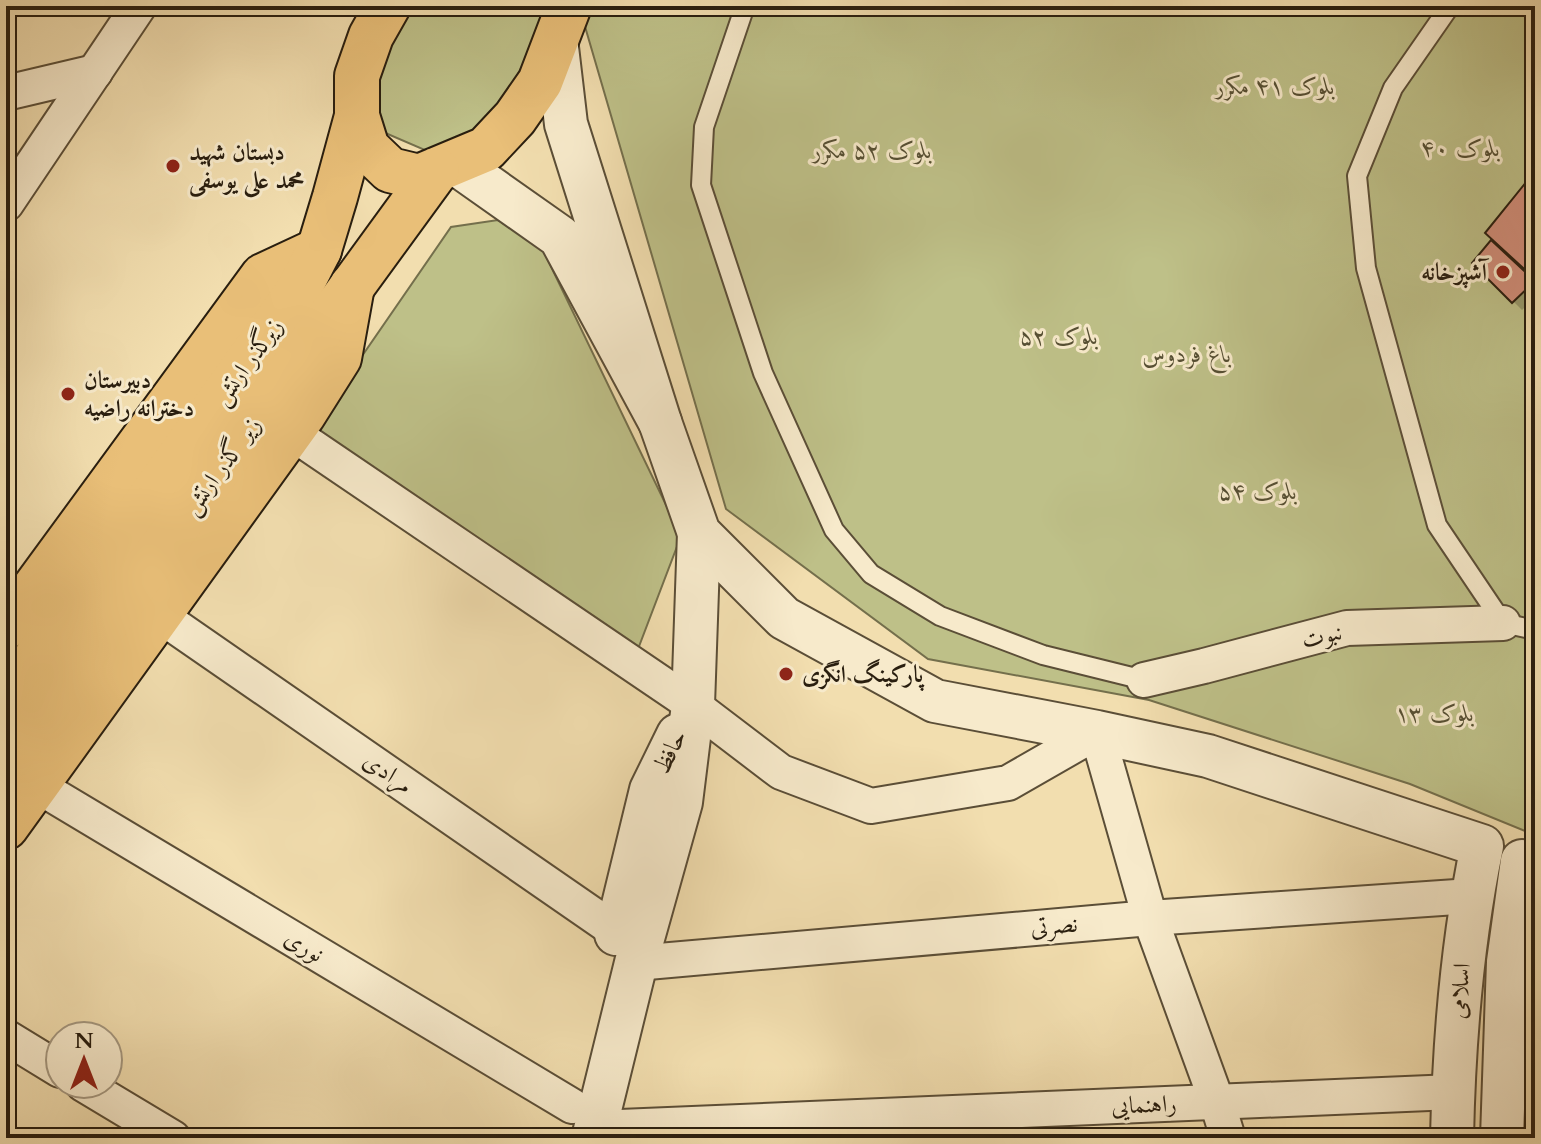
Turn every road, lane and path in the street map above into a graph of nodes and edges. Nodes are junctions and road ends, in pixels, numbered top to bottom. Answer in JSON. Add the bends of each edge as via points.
{"nodes":[{"id":1,"x":139,"y":6,"type":"edge"},
{"id":2,"x":388,"y":6,"type":"edge"},
{"id":3,"x":745,"y":6,"type":"edge"},
{"id":4,"x":1450,"y":6,"type":"edge"},
{"id":5,"x":563,"y":22,"type":"edge"},
{"id":6,"x":95,"y":72,"type":"junction"},
{"id":7,"x":6,"y":93,"type":"edge"},
{"id":8,"x":357,"y":116,"type":"junction"},
{"id":9,"x":446,"y":166,"type":"junction"},
{"id":10,"x":6,"y":204,"type":"edge"},
{"id":11,"x":319,"y":250,"type":"junction"},
{"id":12,"x":352,"y":286,"type":"junction"},
{"id":13,"x":660,"y":422,"type":"junction"},
{"id":14,"x":292,"y":433,"type":"junction"},
{"id":15,"x":699,"y":533,"type":"junction"},
{"id":16,"x":159,"y":615,"type":"junction"},
{"id":17,"x":1519,"y":626,"type":"edge"},
{"id":18,"x":6,"y":627,"type":"edge"},
{"id":19,"x":1144,"y":680,"type":"joint"},
{"id":20,"x":6,"y":700,"type":"edge"},
{"id":21,"x":693,"y":705,"type":"junction"},
{"id":22,"x":1097,"y":732,"type":"junction"},
{"id":23,"x":21,"y":773,"type":"edge"},
{"id":24,"x":6,"y":827,"type":"edge"},
{"id":25,"x":1482,"y":846,"type":"junction"},
{"id":26,"x":1528,"y":864,"type":"edge"},
{"id":27,"x":1471,"y":896,"type":"junction"},
{"id":28,"x":1150,"y":918,"type":"junction"},
{"id":29,"x":626,"y":947,"type":"junction"},
{"id":30,"x":6,"y":1037,"type":"edge"},
{"id":31,"x":44,"y":1060,"type":"edge"},
{"id":32,"x":1453,"y":1092,"type":"junction"},
{"id":33,"x":110,"y":1100,"type":"edge"},
{"id":34,"x":1217,"y":1102,"type":"junction"},
{"id":35,"x":578,"y":1128,"type":"edge"},
{"id":36,"x":173,"y":1138,"type":"edge"},
{"id":37,"x":1228,"y":1138,"type":"edge"},
{"id":38,"x":1452,"y":1138,"type":"edge"},
{"id":39,"x":1502,"y":1138,"type":"edge"}],
"edges":[{"from":1,"to":6,"type":"street"},
{"from":2,"to":8,"type":"main road","via":[[357,76]]},
{"from":3,"to":19,"type":"lane","via":[[704,127],[701,185],[763,373],[834,530],[871,574],[940,616],[1043,655]]},
{"from":4,"to":17,"type":"lane","via":[[1393,88],[1357,176],[1366,268],[1437,525]]},
{"from":5,"to":9,"type":"main road","via":[[540,82],[515,118],[486,149]]},
{"from":5,"to":13,"type":"street","via":[[566,124]]},
{"from":6,"to":7,"type":"street"},
{"from":6,"to":10,"type":"street"},
{"from":8,"to":9,"type":"main road","via":[[367,148],[390,170],[419,177]]},
{"from":8,"to":11,"type":"main road","name":"زیرگذر ارتش"},
{"from":9,"to":12,"type":"main road","name":"زیر گذر ارتش"},
{"from":9,"to":13,"type":"street","via":[[560,237]]},
{"from":11,"to":18,"type":"main road","via":[[263,276]]},
{"from":11,"to":20,"type":"main road","name":"زیرگذر ارتش","via":[[298,291]]},
{"from":12,"to":14,"type":"main road","via":[[339,358]]},
{"from":12,"to":23,"type":"main road","name":"زیر گذر ارتش"},
{"from":13,"to":15,"type":"street"},
{"from":14,"to":16,"type":"main road"},
{"from":14,"to":21,"type":"street"},
{"from":15,"to":21,"type":"street"},
{"from":15,"to":22,"type":"street","via":[[784,618],[935,701]]},
{"from":16,"to":23,"type":"main road"},
{"from":16,"to":29,"type":"street","name":"مرادی"},
{"from":17,"to":19,"type":"street","name":"نبوت","via":[[1347,628]]},
{"from":21,"to":22,"type":"street","via":[[781,772],[871,806],[1008,783]]},
{"from":21,"to":29,"type":"street","name":"حافظ","via":[[651,790]]},
{"from":22,"to":25,"type":"street","via":[[1208,756]]},
{"from":22,"to":28,"type":"street"},
{"from":23,"to":24,"type":"main road"},
{"from":23,"to":35,"type":"street","name":"نوری"},
{"from":25,"to":26,"type":"street"},
{"from":25,"to":27,"type":"street","name":"اسلامی"},
{"from":26,"to":39,"type":"street","name":"اسلامی","via":[[1508,962]]},
{"from":27,"to":28,"type":"street","name":"نصرتی"},
{"from":27,"to":32,"type":"street","name":"اسلامی"},
{"from":28,"to":29,"type":"street","name":"نصرتی"},
{"from":28,"to":34,"type":"street"},
{"from":29,"to":35,"type":"street","name":"حافظ"},
{"from":30,"to":31,"type":"street"},
{"from":32,"to":34,"type":"street","name":"راهنمایی"},
{"from":32,"to":38,"type":"street","name":"اسلامی"},
{"from":33,"to":36,"type":"street"},
{"from":34,"to":35,"type":"street","name":"راهنمایی"},
{"from":34,"to":37,"type":"street"}]}
